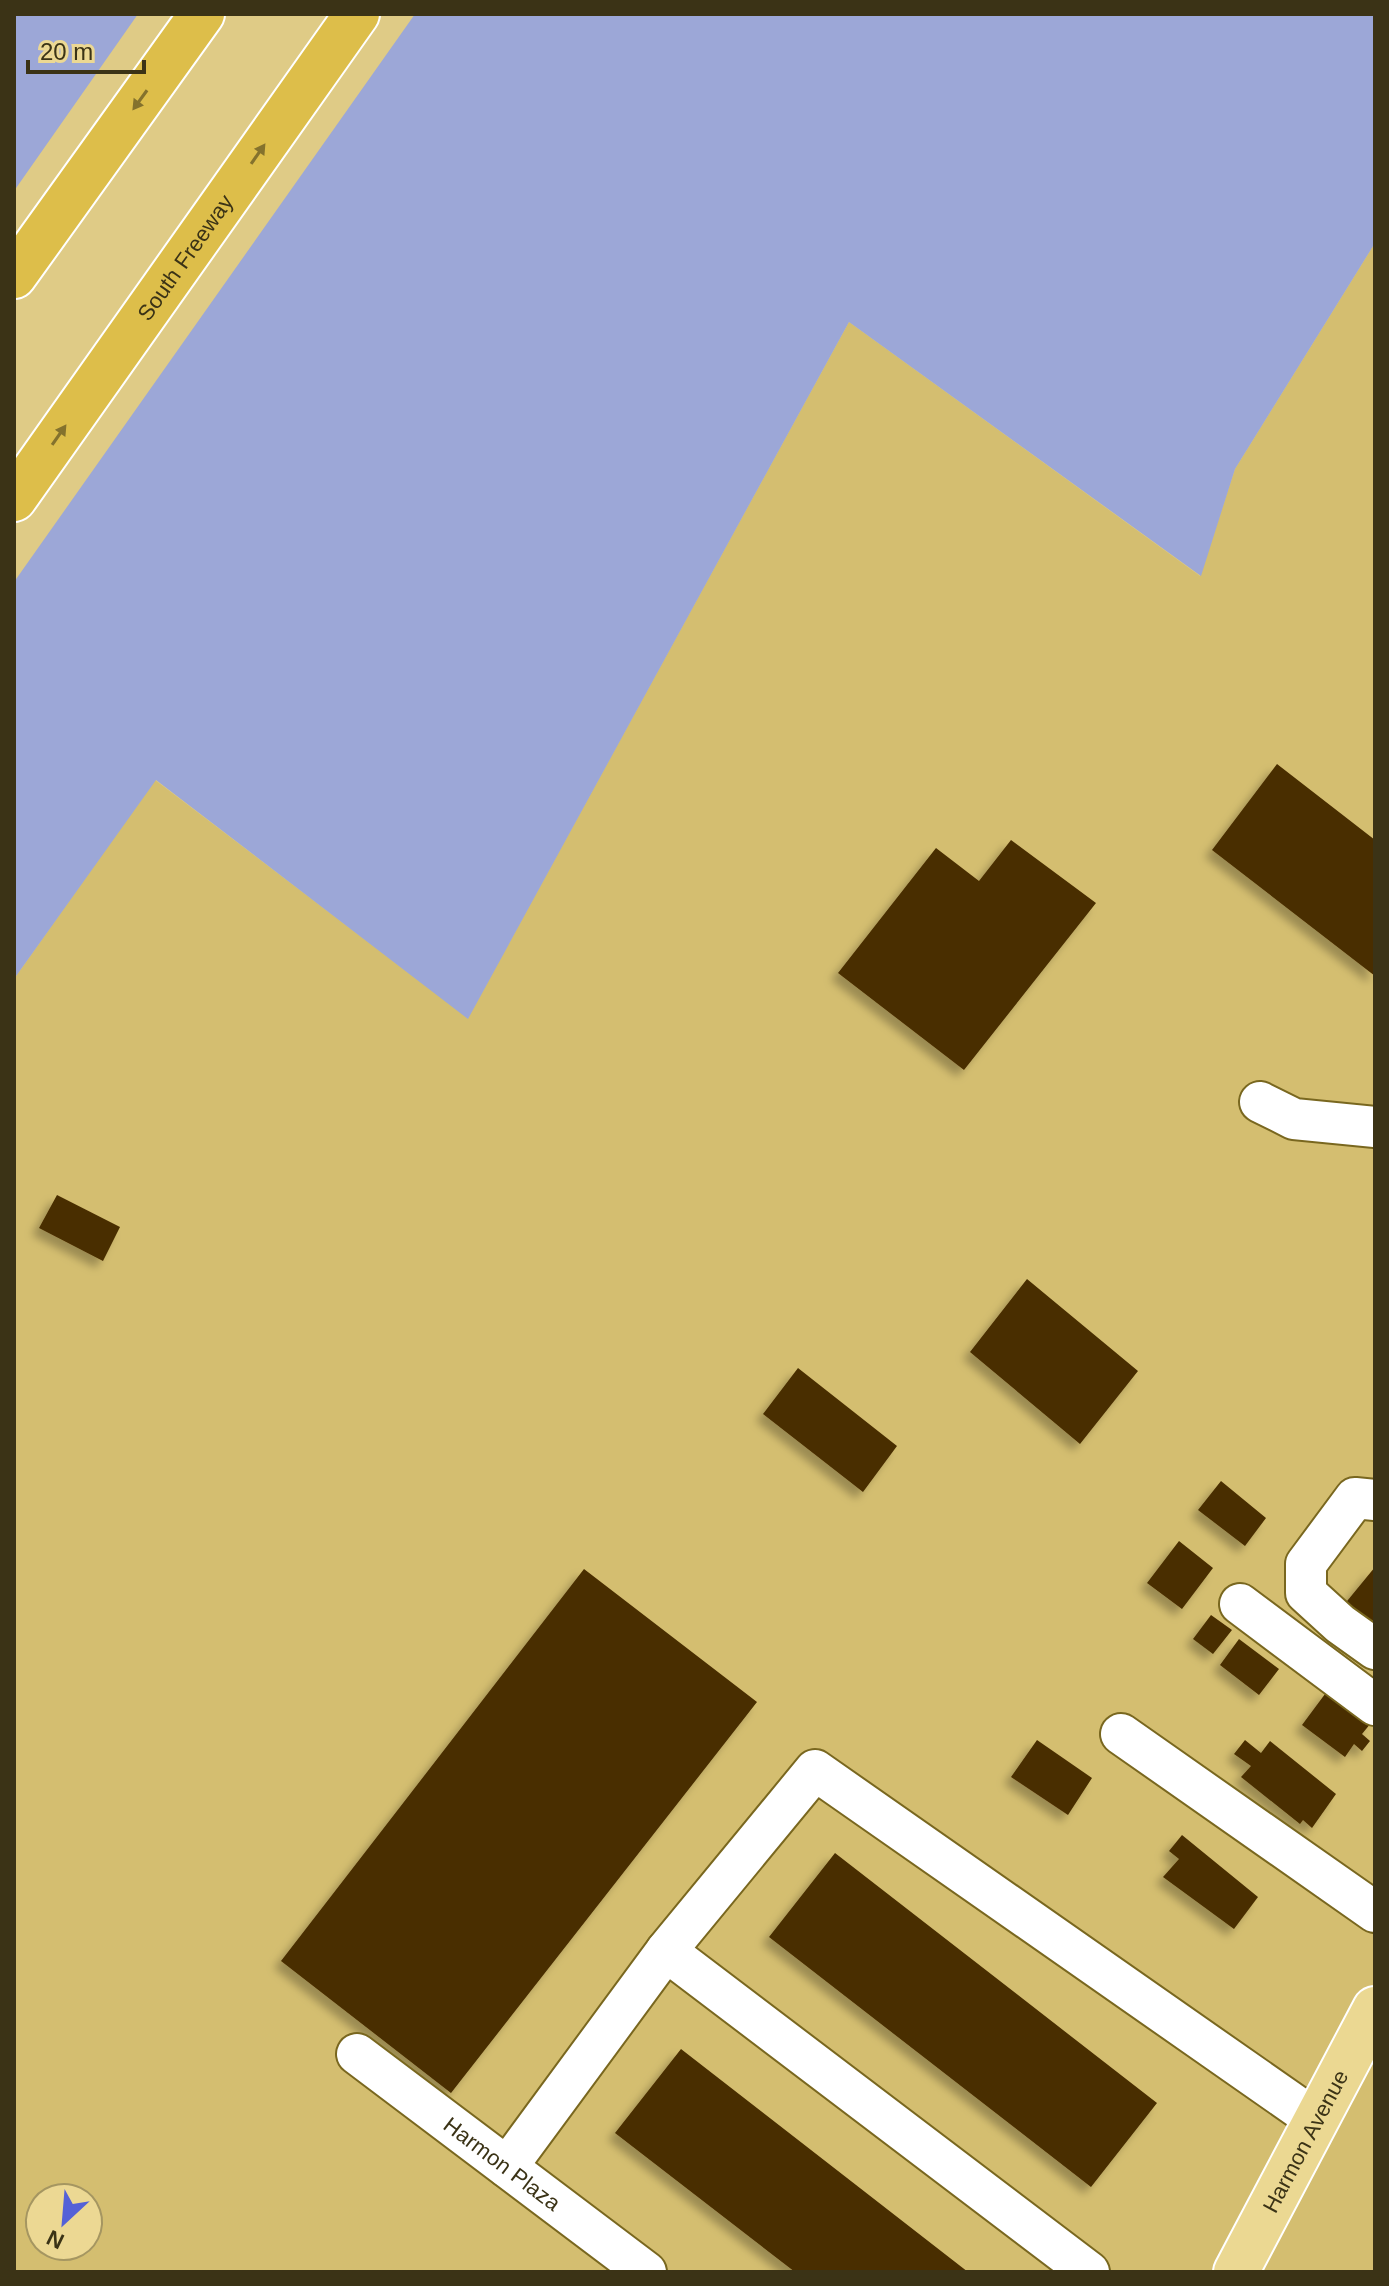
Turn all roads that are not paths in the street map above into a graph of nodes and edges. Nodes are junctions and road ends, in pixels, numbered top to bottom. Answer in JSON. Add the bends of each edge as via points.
{"nodes":[{"id":1,"x":202,"y":14,"type":"edge"},
{"id":2,"x":357,"y":14,"type":"edge"},
{"id":3,"x":14,"y":276,"type":"edge"},
{"id":4,"x":14,"y":499,"type":"edge"},
{"id":5,"x":1260,"y":1102,"type":"dead end"},
{"id":6,"x":1375,"y":1127,"type":"edge"},
{"id":7,"x":1375,"y":1500,"type":"edge"},
{"id":8,"x":1240,"y":1604,"type":"dead end"},
{"id":9,"x":1375,"y":1649,"type":"edge"},
{"id":10,"x":1375,"y":1705,"type":"edge"},
{"id":11,"x":1121,"y":1734,"type":"dead end"},
{"id":12,"x":1375,"y":1912,"type":"edge"},
{"id":13,"x":666,"y":1951,"type":"junction"},
{"id":14,"x":1375,"y":2009,"type":"edge"},
{"id":15,"x":357,"y":2054,"type":"dead end"},
{"id":16,"x":1316,"y":2120,"type":"junction"},
{"id":17,"x":507,"y":2167,"type":"junction"},
{"id":18,"x":646,"y":2272,"type":"edge"},
{"id":19,"x":1089,"y":2272,"type":"edge"},
{"id":20,"x":1236,"y":2272,"type":"edge"}],
"edges":[{"from":1,"to":3,"type":"highway","one_way":true},
{"from":4,"to":2,"type":"highway","name":"South Freeway","one_way":true},
{"from":5,"to":6,"type":"street","via":[[1294,1119]]},
{"from":7,"to":9,"type":"street","via":[[1355,1498],[1306,1564],[1306,1593]]},
{"from":8,"to":10,"type":"street"},
{"from":11,"to":12,"type":"street"},
{"from":13,"to":16,"type":"street","via":[[815,1770]]},
{"from":13,"to":17,"type":"street"},
{"from":13,"to":19,"type":"street"},
{"from":14,"to":16,"type":"main road","name":"Harmon Avenue"},
{"from":15,"to":17,"type":"street","name":"Harmon Plaza"},
{"from":16,"to":20,"type":"main road","name":"Harmon Avenue"},
{"from":17,"to":18,"type":"street","name":"Harmon Plaza"}]}
